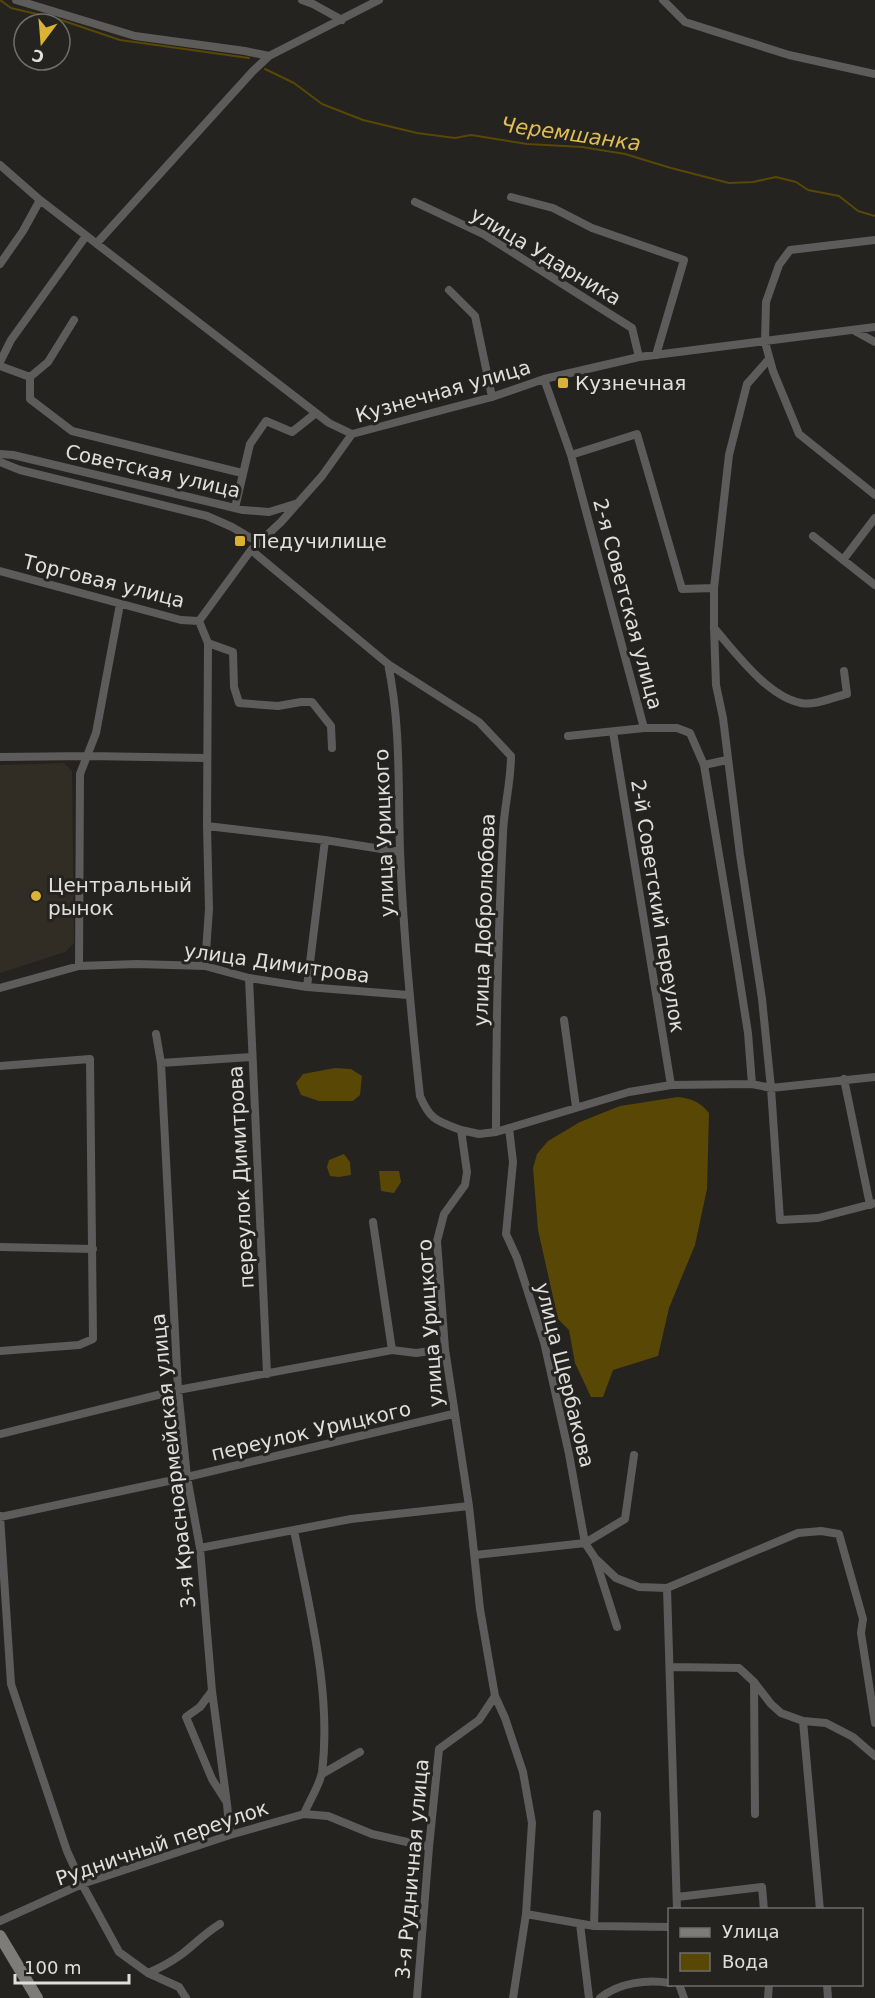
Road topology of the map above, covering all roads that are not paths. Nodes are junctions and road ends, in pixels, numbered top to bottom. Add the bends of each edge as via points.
1 (16, 0) edge
2 (302, 0) edge
3 (379, 0) edge
4 (663, 0) edge
5 (342, 20) junction
6 (269, 56) junction
7 (875, 74) edge
8 (0, 165) edge
9 (511, 196) dead end
10 (40, 200) junction
11 (415, 202) dead end
12 (86, 236) junction
13 (875, 240) edge
14 (97, 243) junction
15 (0, 264) edge
16 (449, 290) dead end
17 (74, 320) dead end
18 (875, 327) edge
19 (855, 331) junction
20 (765, 342) junction
21 (875, 342) edge
22 (656, 355) junction
23 (639, 357) junction
24 (769, 359) junction
25 (0, 364) edge
26 (30, 377) junction
27 (544, 379) junction
28 (492, 397) junction
29 (316, 413) junction
30 (352, 434) junction
31 (0, 454) edge
32 (571, 455) junction
33 (0, 462) edge
34 (242, 473) junction
35 (875, 495) edge
36 (298, 503) junction
37 (235, 508) junction
38 (875, 518) edge
39 (813, 536) dead end
40 (259, 543) junction
41 (251, 550) junction
42 (843, 560) junction
43 (0, 571) edge
44 (875, 585) edge
45 (714, 588) junction
46 (120, 604) junction
47 (199, 621) junction
48 (714, 627) junction
49 (208, 644) junction
50 (388, 664) junction
51 (844, 671) dead end
52 (644, 728) junction
53 (614, 732) junction
54 (568, 736) dead end
55 (332, 748) dead end
56 (88, 756) junction
57 (0, 757) edge
58 (207, 758) junction
59 (727, 760) junction
60 (704, 765) junction
61 (207, 826) junction
62 (325, 840) junction
63 (400, 852) junction
64 (79, 966) junction
65 (205, 966) junction
66 (249, 978) junction
67 (307, 987) junction
68 (0, 988) edge
69 (408, 995) junction
70 (564, 1020) dead end
71 (156, 1034) dead end
72 (251, 1057) junction
73 (161, 1063) junction
74 (0, 1066) edge
75 (875, 1077) edge
76 (844, 1078) junction
77 (752, 1084) junction
78 (671, 1085) junction
79 (771, 1088) junction
80 (576, 1107) junction
81 (509, 1128) junction
82 (461, 1130) junction
83 (496, 1132) junction
84 (872, 1204) edge
85 (373, 1222) dead end
86 (0, 1247) edge
87 (93, 1249) junction
88 (445, 1349) junction
89 (392, 1350) junction
90 (0, 1351) edge
91 (267, 1374) junction
92 (178, 1390) junction
93 (453, 1414) junction
94 (0, 1434) edge
95 (634, 1455) dead end
96 (187, 1477) junction
97 (469, 1506) junction
98 (0, 1517) edge
99 (294, 1530) junction
100 (585, 1543) junction
101 (200, 1548) junction
102 (475, 1555) junction
103 (596, 1558) junction
104 (667, 1588) junction
105 (617, 1627) dead end
106 (671, 1667) junction
107 (754, 1682) junction
108 (212, 1691) junction
109 (495, 1696) junction
110 (803, 1721) junction
111 (875, 1723) edge
112 (360, 1752) dead end
113 (875, 1756) edge
114 (322, 1774) junction
115 (227, 1804) junction
116 (304, 1814) junction
117 (597, 1814) dead end
118 (755, 1814) dead end
119 (230, 1835) junction
120 (429, 1847) junction
121 (82, 1884) junction
122 (677, 1897) junction
123 (677, 1908) edge
124 (764, 1908) edge
125 (820, 1908) edge
126 (526, 1914) junction
127 (0, 1921) edge
128 (220, 1924) dead end
129 (580, 1924) junction
130 (594, 1926) junction
131 (668, 1927) edge
132 (1, 1940) edge
133 (148, 1973) junction
134 (668, 1983) edge
135 (38, 1998) edge
136 (186, 1998) edge
137 (417, 1998) edge
138 (513, 1998) edge
139 (589, 1998) edge
140 (600, 1998) edge

1 - 6 street via 135,36
2 - 5 street
3 - 5 street
4 - 7 street via 685,22 789,55
5 - 6 street
6 - 14 street
8 - 10 street, Кузнечная улица
9 - 22 street via 553,208 592,228 684,260
10 - 12 street, Кузнечная улица
10 - 15 street
11 - 23 street, улица Ударника via 485,235 632,328
12 - 14 street, Кузнечная улица
12 - 25 street via 11,340
13 - 20 street via 790,250 779,265 766,302
14 - 29 street, Кузнечная улица
16 - 28 street via 475,316
17 - 26 street via 48,362
18 - 19 street, Кузнечная улица
19 - 20 street, Кузнечная улица
19 - 21 street
20 - 22 street, Кузнечная улица
20 - 24 street
22 - 23 street, Кузнечная улица
23 - 27 street, Кузнечная улица
24 - 35 street via 799,434
24 - 45 street via 747,384 729,455
25 - 26 street
26 - 34 street via 30,399 72,431
27 - 28 street, Кузнечная улица
27 - 32 street, 2-я Советская улица
28 - 30 street, Кузнечная улица
29 - 30 street, Кузнечная улица
29 - 34 street via 292,432 266,421 250,444
30 - 36 street
31 - 37 street, Советская улица
32 - 45 street via 637,434 682,589
32 - 52 street, 2-я Советская улица
33 - 40 street, Советская улица via 207,516
34 - 37 street
36 - 37 street, Советская улица via 269,512
36 - 40 street
38 - 42 street
39 - 42 street
40 - 41 street
41 - 47 street
41 - 50 street
42 - 44 street
43 - 46 street, Торговая улица
45 - 48 street
46 - 47 street, Торговая улица
46 - 56 street via 96,734
47 - 49 street
48 - 51 street via 742,662 779,694 800,703 847,694
48 - 59 street via 716,685
49 - 55 street via 233,652 234,687 239,703 278,706 312,702 331,726
49 - 58 street
50 - 63 street, улица Урицкого via 397,744
50 - 83 street, улица Добролюбова via 479,722 512,756 501,869
52 - 53 street
52 - 60 street, 2-я Советская улица via 677,728 690,733
53 - 54 street
53 - 78 street, 2-й Советский переулок
56 - 57 street
56 - 58 street
56 - 64 street via 80,774
58 - 61 street
59 - 60 street
59 - 79 street
60 - 77 street, 2-я Советская улица via 743,998
61 - 62 street
61 - 65 street via 209,909
62 - 63 street
62 - 67 street
63 - 69 street, улица Урицкого
64 - 65 street, улица Димитрова
64 - 68 street, улица Димитрова
65 - 66 street, улица Димитрова
66 - 67 street, улица Димитрова
66 - 72 street, переулок Димитрова
67 - 69 street, улица Димитрова
69 - 82 street, улица Урицкого via 420,1096 426,1111 436,1121
70 - 80 street
71 - 73 street, 3-я Красноармейская улица
72 - 73 street
72 - 91 street, переулок Димитрова
73 - 92 street, 3-я Красноармейская улица
74 - 87 street via 90,1059
75 - 76 street
76 - 79 street
76 - 84 street
77 - 78 street
77 - 79 street
78 - 80 street
79 - 84 street via 780,1220 818,1218
80 - 81 street
81 - 83 street
81 - 100 street, улица Щербакова via 513,1162 506,1234 518,1258 544,1342
82 - 83 street via 478,1134
82 - 88 street, улица Урицкого via 468,1172 465,1185 444,1214 437,1237
85 - 89 street
86 - 87 street
87 - 90 street via 93,1339 79,1345
88 - 89 street via 416,1353
88 - 93 street, улица Урицкого
89 - 91 street
91 - 92 street
92 - 94 street
92 - 96 street, 3-я Красноармейская улица
93 - 96 street, переулок Урицкого
93 - 97 street, улица Урицкого
95 - 100 street via 626,1519
96 - 98 street, переулок Урицкого
96 - 101 street, 3-я Красноармейская улица
97 - 99 street via 351,1519
97 - 102 street, улица Урицкого
98 - 121 street via 11,1684 67,1851
99 - 101 street
99 - 114 street via 323,1699
100 - 102 street
100 - 103 street, улица Щербакова
101 - 108 street, 3-я Красноармейская улица
102 - 109 street, улица Урицкого
103 - 104 street via 616,1578 639,1587
103 - 105 street, улица Щербакова
104 - 106 street
104 - 111 street via 798,1533 839,1534 863,1619 861,1633
106 - 107 street via 739,1668
106 - 122 street
107 - 110 street via 781,1713
107 - 118 street
108 - 115 street, 3-я Красноармейская улица
108 - 115 street via 186,1717
109 - 120 street, 3-я Рудничная улица via 479,1720 439,1749
109 - 126 street, улица Урицкого via 523,1772 532,1823
110 - 113 street via 835,1728
110 - 125 street
112 - 114 street
114 - 116 street
115 - 119 street, 3-я Красноармейская улица
116 - 119 street, Рудничный переулок
116 - 120 street, Рудничный переулок via 328,1816 372,1834
117 - 130 street
119 - 121 street, Рудничный переулок
120 - 137 street, 3-я Рудничная улица
121 - 127 street, Рудничный переулок
121 - 133 street via 119,1952
122 - 123 street
122 - 124 street via 762,1887
126 - 129 street
126 - 138 street, улица Урицкого
128 - 133 street via 167,1965
129 - 130 street
129 - 139 street
130 - 131 street
132 - 135 main road
133 - 136 street via 179,1987
134 - 140 street via 637,1983 609,1991

